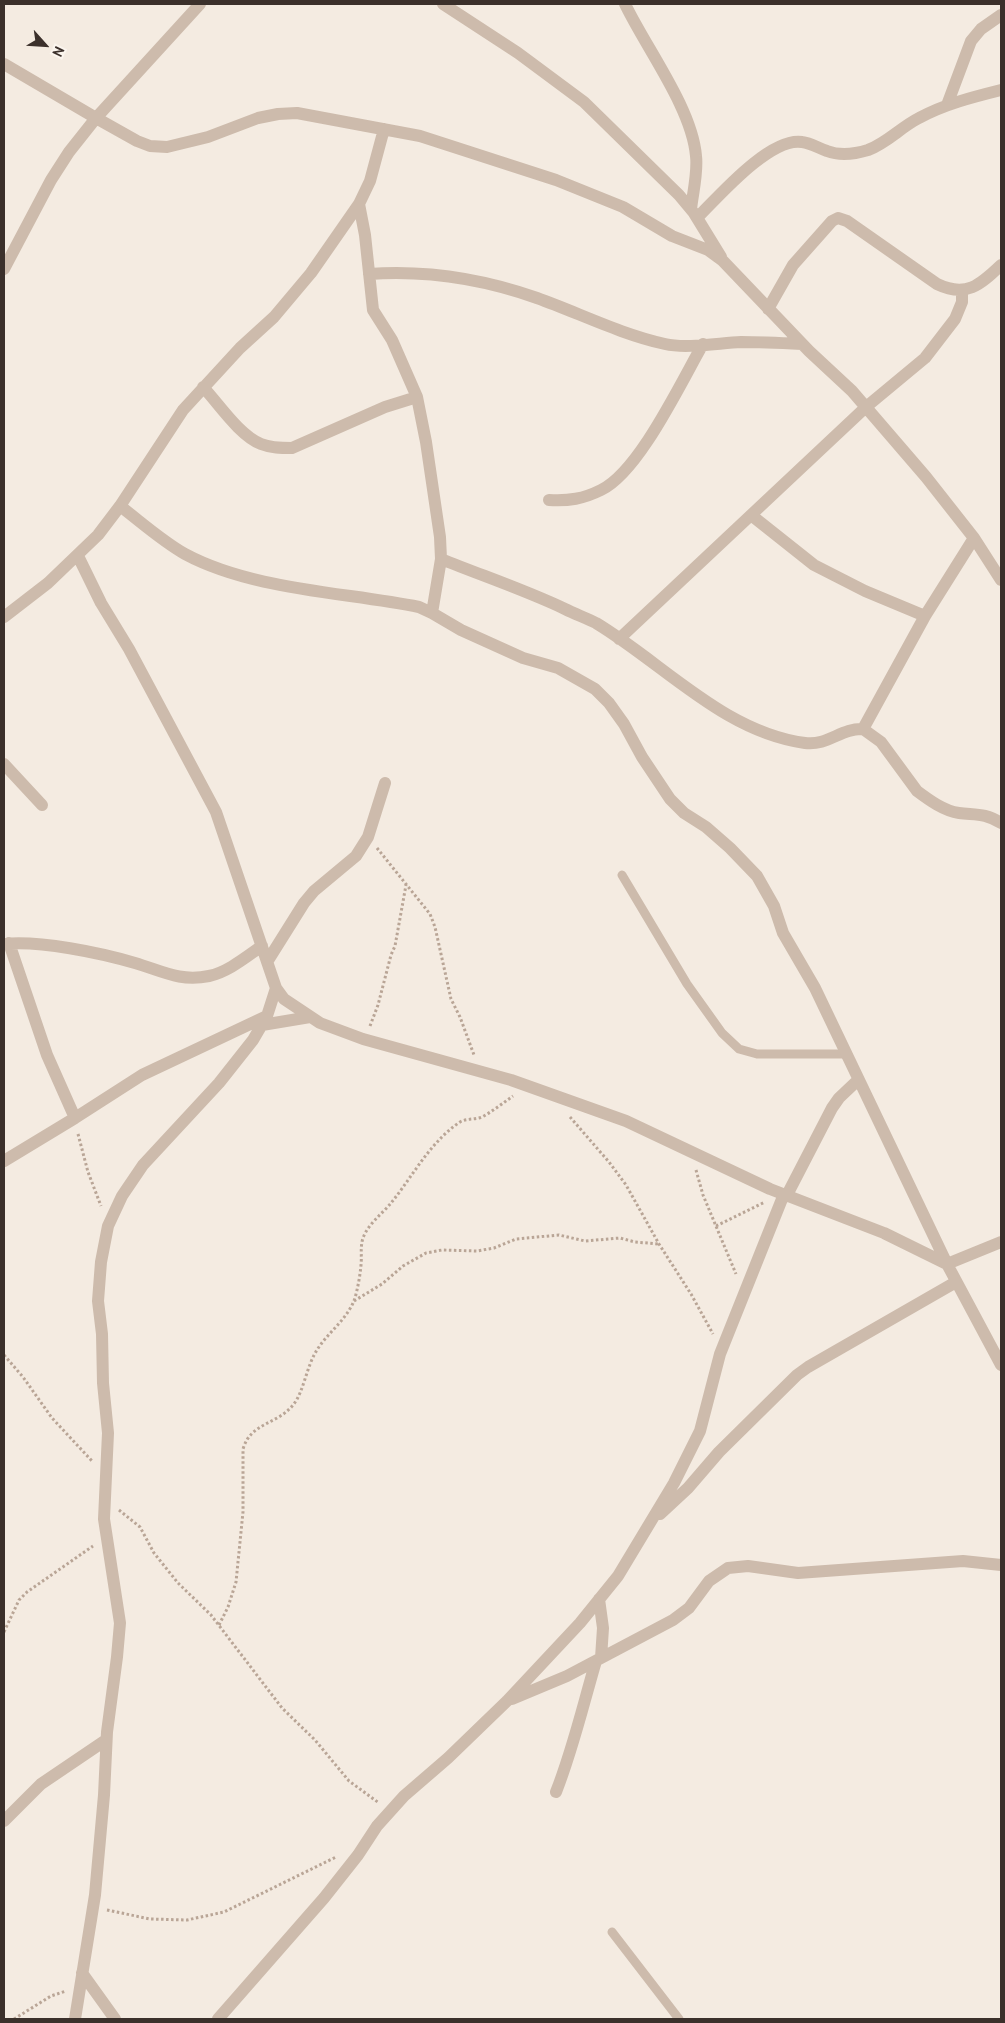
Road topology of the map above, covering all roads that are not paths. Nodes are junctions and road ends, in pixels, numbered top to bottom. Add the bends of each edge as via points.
1 (200, 4) edge
2 (442, 4) edge
3 (624, 4) edge
4 (1001, 15) edge
5 (4, 64) edge
6 (1001, 90) edge
7 (947, 105) junction
8 (96, 118) junction
9 (384, 129) junction
10 (359, 204) junction
11 (694, 213) junction
12 (723, 261) junction
13 (1001, 265) edge
14 (4, 269) edge
15 (369, 274) junction
16 (962, 290) junction
17 (768, 309) junction
18 (703, 344) junction
19 (802, 344) junction
20 (203, 386) junction
21 (417, 397) junction
22 (866, 407) junction
23 (549, 500) dead end
24 (120, 506) junction
25 (751, 515) junction
26 (974, 538) junction
27 (78, 556) junction
28 (441, 559) junction
29 (1001, 580) edge
30 (432, 612) junction
31 (925, 616) junction
32 (4, 617) edge
33 (619, 639) junction
34 (863, 729) junction
35 (4, 764) edge
36 (385, 783) dead end
37 (42, 805) dead end
38 (1001, 823) edge
39 (622, 875) dead end
40 (7, 944) edge
41 (262, 946) junction
42 (267, 962) junction
43 (276, 988) junction
44 (310, 1017) junction
45 (264, 1020) junction
46 (846, 1054) junction
47 (858, 1080) junction
48 (75, 1118) junction
49 (4, 1162) edge
50 (785, 1196) junction
51 (1001, 1242) edge
52 (946, 1264) junction
53 (956, 1282) junction
54 (1001, 1365) edge
55 (649, 1524) junction
56 (1001, 1565) edge
57 (599, 1599) junction
58 (598, 1660) junction
59 (507, 1701) junction
60 (106, 1740) junction
61 (556, 1792) dead end
62 (4, 1821) edge
63 (612, 1932) dead end
64 (81, 1980) junction
65 (75, 2019) edge
66 (115, 2019) edge
67 (218, 2019) edge
68 (679, 2019) edge

1 - 8 street
2 - 11 street via 518,53 584,102
3 - 11 street via 691,128 697,156
4 - 7 street via 981,29 971,41
5 - 8 street
6 - 7 street
7 - 11 street via 918,118 868,150 849,154 829,152 801,142 788,142 764,154
8 - 9 street via 137,141 167,147 278,114 297,113
8 - 14 street via 51,180
9 - 10 street via 370,181
9 - 12 street via 452,145 556,180 623,207 672,236 708,250
10 - 15 street
10 - 20 street via 311,273 274,317
11 - 12 street
12 - 17 street
13 - 16 street via 982,284
15 - 18 street via 405,272 498,285 667,344
15 - 21 street via 373,310 392,340
16 - 17 street via 950,290 937,284 838,218 793,265
16 - 22 street via 962,302 955,319 935,348
17 - 19 street
18 - 19 street
18 - 23 street via 625,473 594,493 571,501
19 - 22 street
20 - 21 street via 241,430 260,444 275,448 292,448 385,407
20 - 24 street via 183,410
21 - 28 street via 435,498
22 - 25 street
22 - 26 street
24 - 27 street
24 - 30 street via 185,553 230,572
25 - 31 street via 814,565
25 - 33 street
26 - 29 street
26 - 31 street
27 - 32 street
27 - 41 street via 216,812
28 - 30 street
28 - 33 street via 540,597 595,623
30 - 46 street via 461,630 523,658 558,668 595,689 609,703 670,799 730,848 757,876
31 - 34 street
33 - 34 street via 740,723 762,734 818,744 845,731
34 - 38 street via 881,742 917,791 952,811 986,814
35 - 37 street
36 - 42 street via 366,840 356,856 304,902
39 - 46 lane via 687,984 722,1033 739,1049 758,1054
40 - 41 street via 59,947 115,957 178,978 211,976
40 - 48 street via 47,1055
41 - 42 street
42 - 43 street
43 - 44 street via 284,999
43 - 45 street
44 - 45 street
44 - 50 street via 320,1024 363,1039 478,1070 626,1122
45 - 48 street via 142,1074
45 - 60 street via 253,1040 219,1083 143,1165 122,1196 108,1226 98,1301 108,1432 104,1519 120,1623
46 - 47 street
47 - 50 street via 832,1108
47 - 52 street
48 - 49 street
50 - 52 street via 884,1233
50 - 55 street via 723,1346 700,1431
51 - 52 street
52 - 53 street
53 - 54 street
53 - 55 street via 797,1375
55 - 57 street via 618,1576
56 - 58 street via 963,1560 798,1573 748,1566 728,1568 709,1581 690,1608
57 - 58 street via 602,1628
57 - 59 street
58 - 59 street
58 - 61 street
59 - 67 street via 404,1796 377,1826 324,1898
60 - 62 street via 41,1784
60 - 64 street via 93,1907
63 - 68 lane
64 - 65 street
64 - 66 street

